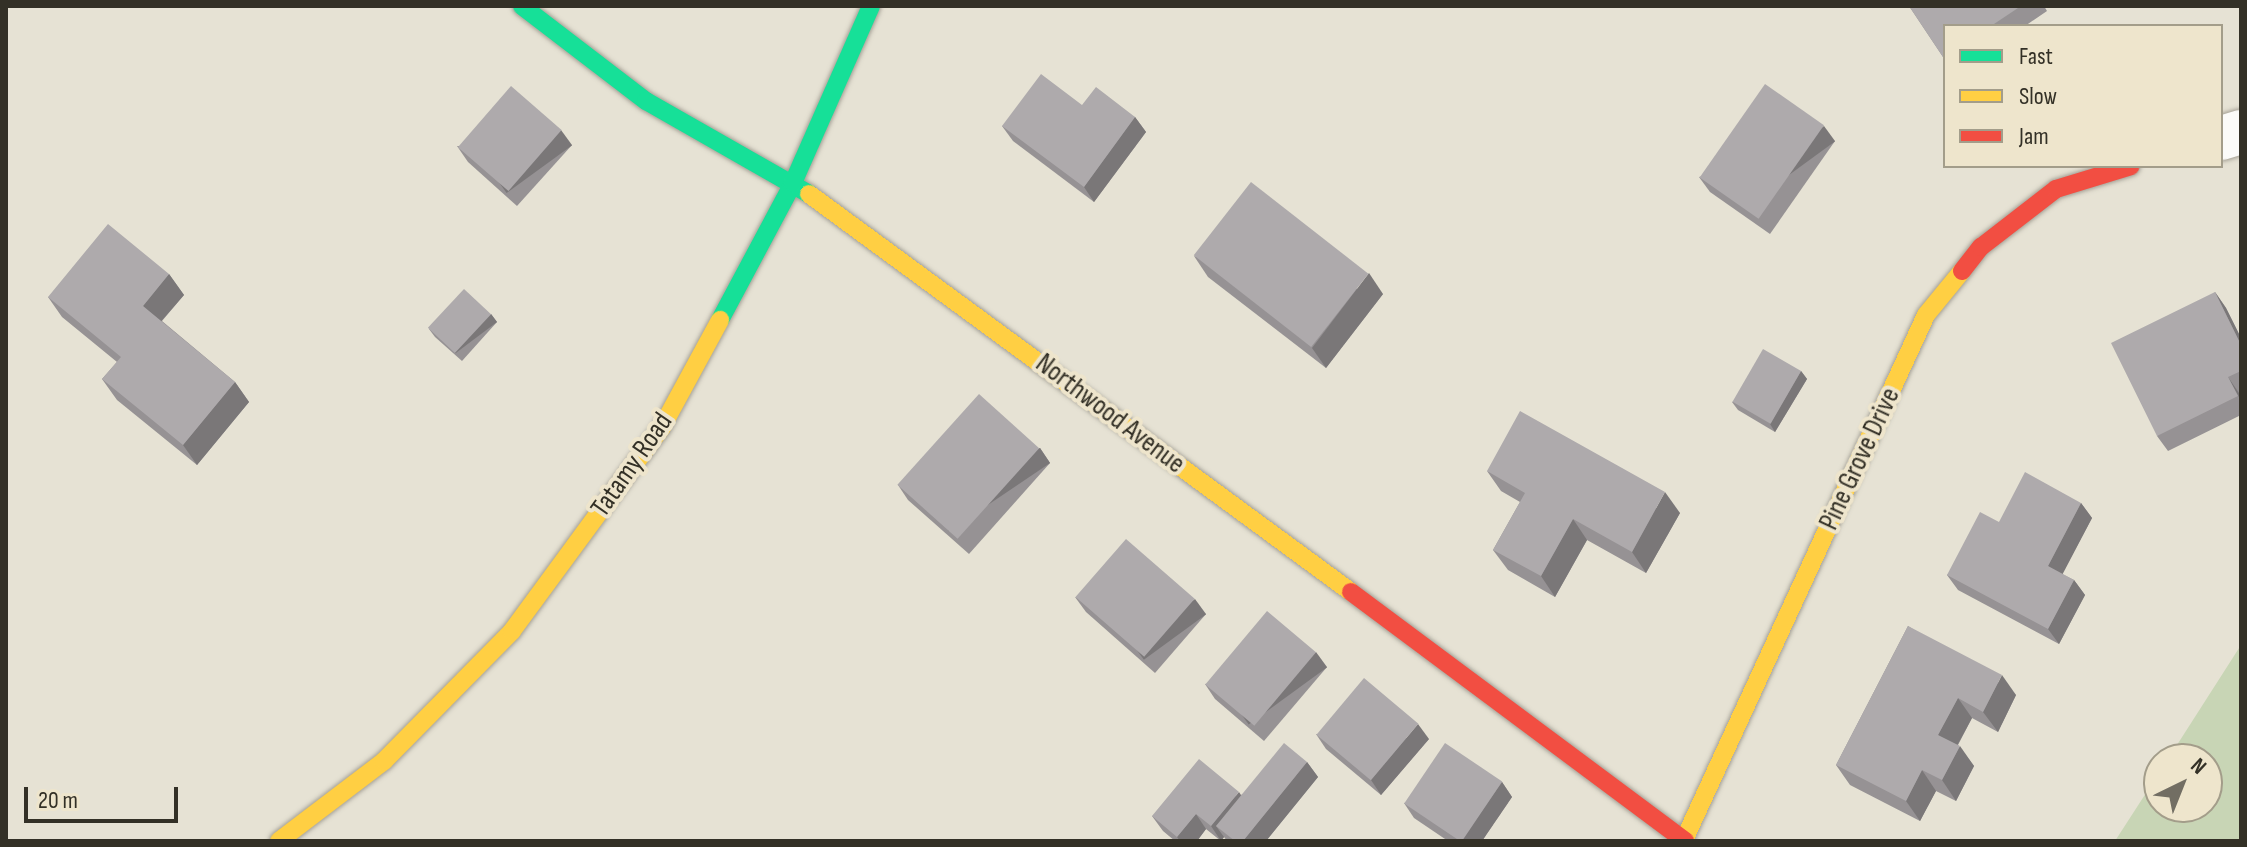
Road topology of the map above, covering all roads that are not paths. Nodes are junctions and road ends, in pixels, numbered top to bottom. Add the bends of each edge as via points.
1 (522, 6) edge
2 (871, 6) edge
3 (2124, 168) edge
4 (793, 183) junction
5 (279, 841) edge
6 (1685, 841) edge

1 - 4 street, Northwood Avenue via 646,101
2 - 4 street, Tatamy Road
3 - 6 street, Pine Grove Drive via 2056,189 1981,247 1926,315
4 - 5 street, Tatamy Road via 662,427 512,631 384,761
4 - 6 street, Northwood Avenue

